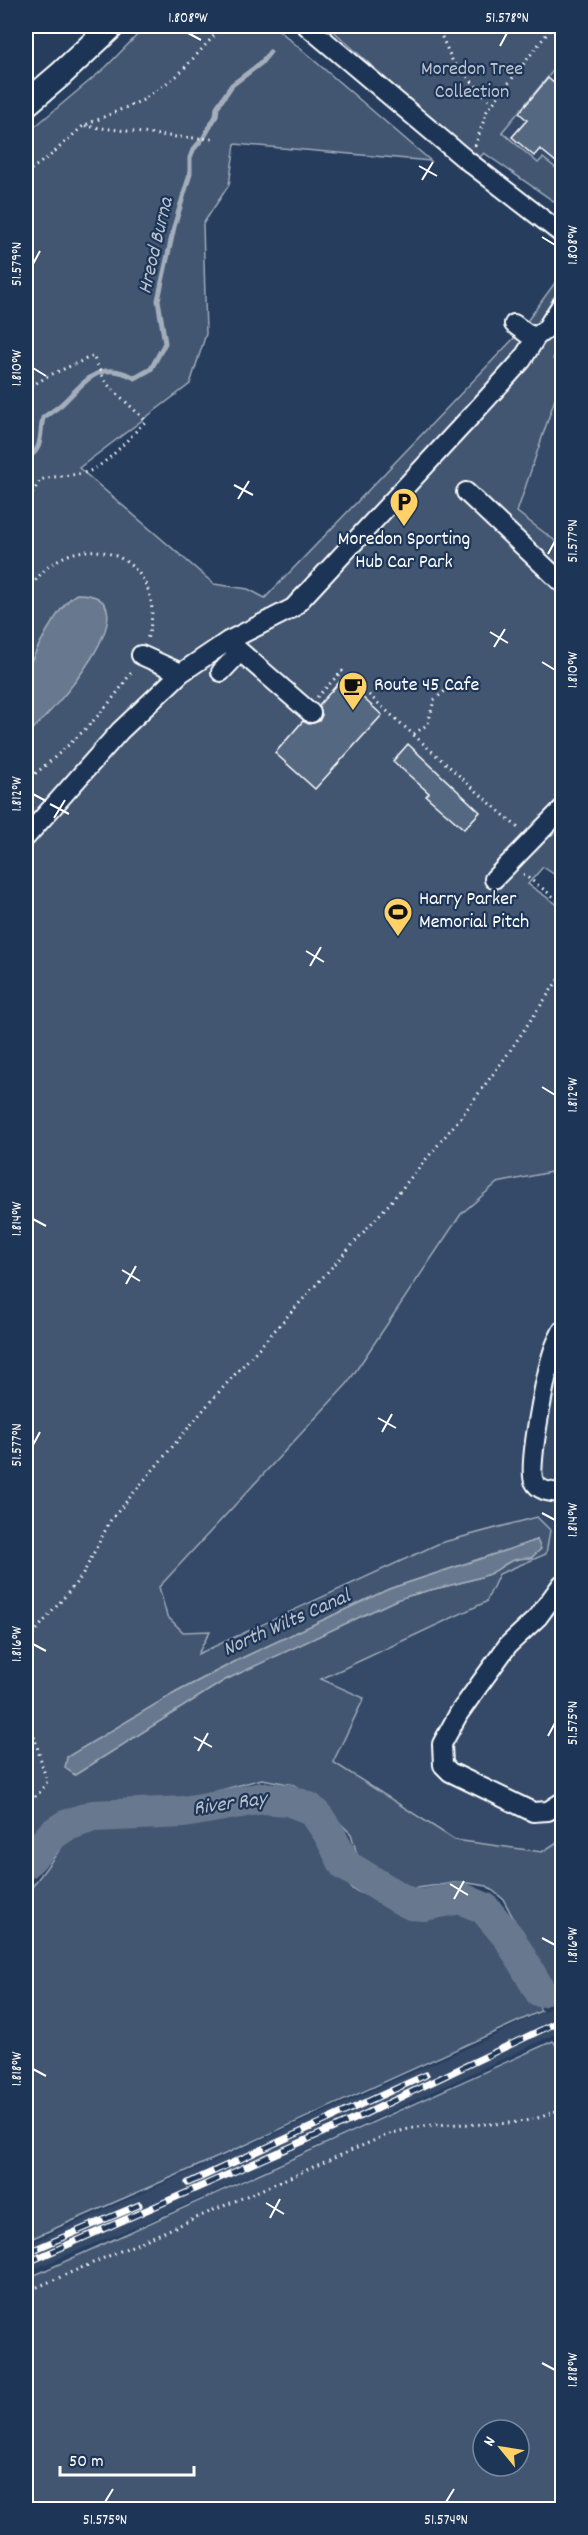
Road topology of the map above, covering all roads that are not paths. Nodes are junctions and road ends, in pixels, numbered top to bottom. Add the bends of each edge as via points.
1 (112, 26) edge
2 (307, 26) edge
3 (26, 104) edge
4 (562, 234) edge
5 (562, 304) edge
6 (514, 324) dead end
7 (536, 337) junction
8 (466, 492) dead end
9 (562, 583) edge
10 (234, 646) junction
11 (141, 655) road end
12 (221, 672) dead end
13 (181, 673) junction
14 (308, 711) road end
15 (562, 809) edge
16 (26, 837) edge
17 (494, 879) dead end
18 (562, 1330) edge
19 (562, 1493) edge
20 (562, 1584) edge
21 (562, 1802) edge

1 - 3 main road
2 - 4 street via 465,159
5 - 7 street
6 - 7 street
7 - 10 street via 522,360 293,608
8 - 9 street
10 - 12 street
10 - 13 street
10 - 14 street
11 - 13 street
13 - 16 street via 120,731
15 - 17 street
18 - 19 street via 543,1391 532,1465 534,1481 543,1490
20 - 21 street via 538,1617 508,1645 441,1744 443,1765 450,1772 533,1812 548,1811

